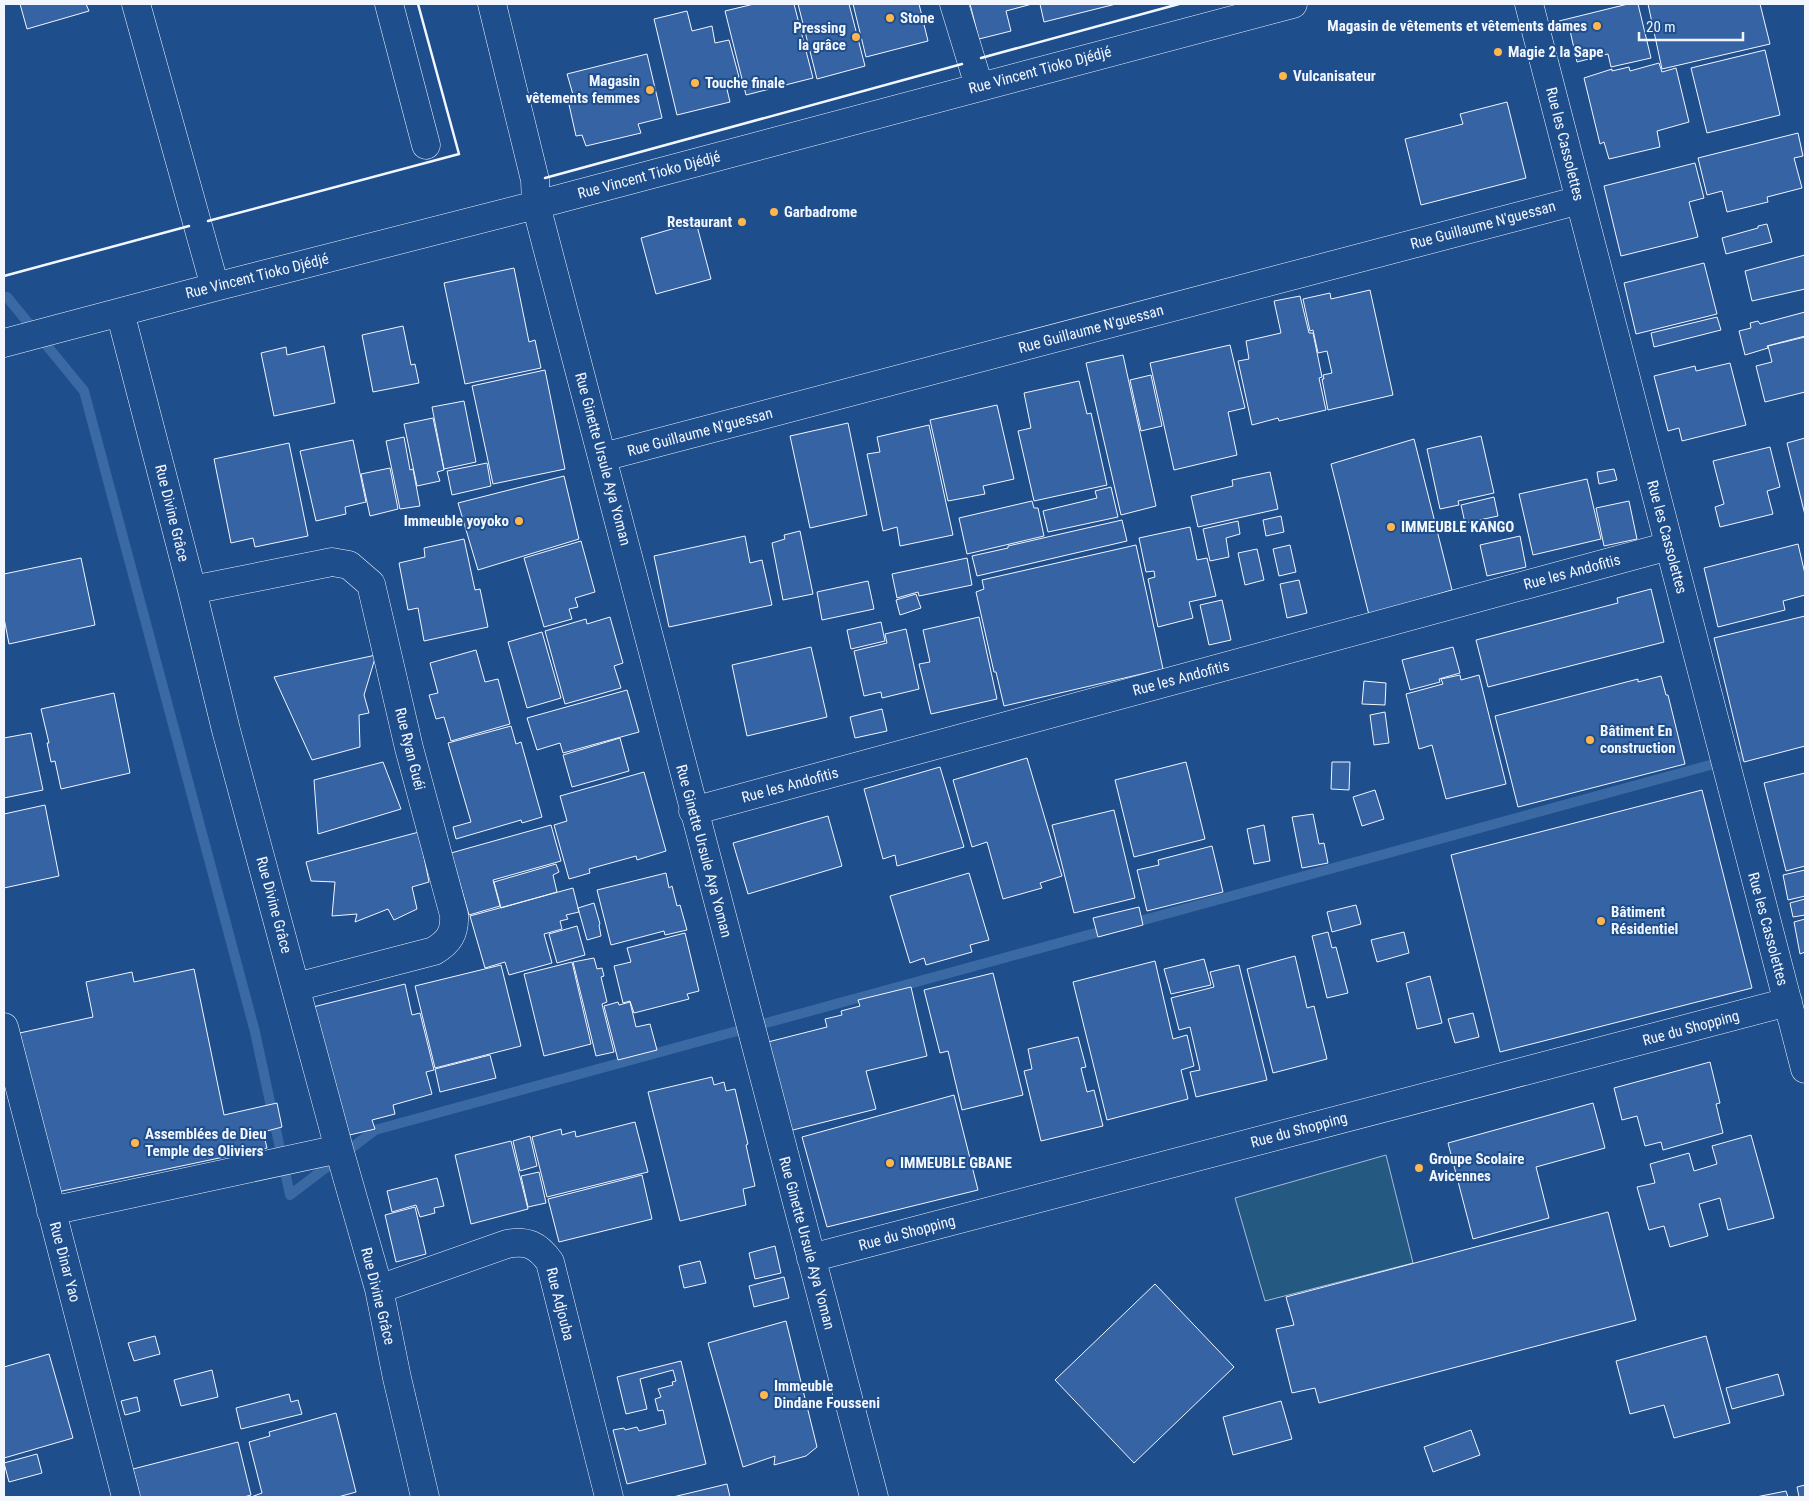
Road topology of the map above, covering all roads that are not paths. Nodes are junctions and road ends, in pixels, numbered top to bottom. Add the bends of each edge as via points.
1 (136, 4) edge
2 (389, 4) edge
3 (492, 4) edge
4 (954, 4) edge
5 (1293, 4) edge
6 (1529, 4) edge
7 (975, 74) junction
8 (426, 145) dead end
9 (1580, 200) junction
10 (536, 205) junction
11 (215, 287) junction
12 (120, 312) junction
13 (4, 343) edge
14 (603, 457) junction
15 (1669, 546) junction
16 (192, 590) junction
17 (694, 811) junction
18 (296, 987) junction
19 (1788, 1002) junction
20 (4, 1027) edge
21 (1805, 1069) edge
22 (338, 1149) junction
23 (51, 1211) junction
24 (811, 1258) junction
25 (379, 1289) junction
26 (126, 1497) edge
27 (425, 1497) edge
28 (609, 1497) edge
29 (874, 1497) edge

1 - 11 street
2 - 8 street
3 - 10 street, Rue Ginette Ursule Aya Yoman via 535,180
4 - 7 street
5 - 7 street, Rue Vincent Tioko Djédjé
6 - 9 street, Rue les Cassolettes
7 - 10 street, Rue Vincent Tioko Djédjé
9 - 14 street, Rue Guillaume N'guessan
9 - 15 street, Rue les Cassolettes
10 - 11 street, Rue Vincent Tioko Djédjé
10 - 14 street, Rue Ginette Ursule Aya Yoman
11 - 12 street, Rue Vincent Tioko Djédjé
12 - 13 street, Rue Vincent Tioko Djédjé
12 - 16 street, Rue Divine Grâce
14 - 17 street, Rue Ginette Ursule Aya Yoman
15 - 17 street, Rue les Andofitis
15 - 19 street, Rue les Cassolettes
16 - 18 street, Rue Divine Grâce via 226,730
16 - 18 street, Rue Ryan Guéi via 332,562 350,565 371,584 409,748 454,915 454,926 452,935 434,951
17 - 24 street, Rue Ginette Ursule Aya Yoman
18 - 22 street, Rue Divine Grâce
19 - 21 street, Rue les Cassolettes
19 - 24 street, Rue du Shopping
20 - 23 street, Rue Dinar Yao
22 - 23 street
22 - 25 street, Rue Divine Grâce
23 - 26 street, Rue Dinar Yao
24 - 29 street, Rue Ginette Ursule Aya Yoman
25 - 27 street, Rue Divine Grâce
25 - 28 street, Rue Adjouba via 507,1244 520,1242 542,1251 550,1262

